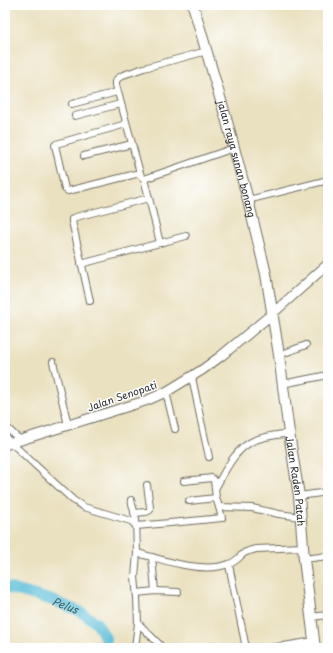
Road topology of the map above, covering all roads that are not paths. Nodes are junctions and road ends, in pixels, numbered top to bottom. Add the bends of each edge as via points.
1 (193, 5) edge
2 (207, 51) junction
3 (117, 92) junction
4 (72, 104) dead end
5 (120, 104) junction
6 (75, 116) dead end
7 (126, 124) junction
8 (132, 144) junction
9 (234, 148) junction
10 (84, 156) dead end
11 (140, 173) junction
12 (144, 179) junction
13 (328, 180) edge
14 (149, 198) junction
15 (248, 200) junction
16 (186, 236) dead end
17 (160, 243) junction
18 (81, 264) junction
19 (328, 264) edge
20 (90, 301) dead end
21 (272, 314) junction
22 (306, 345) dead end
23 (279, 355) junction
24 (53, 362) dead end
25 (328, 375) edge
26 (192, 377) junction
27 (282, 384) junction
28 (166, 392) junction
29 (68, 425) junction
30 (5, 426) edge
31 (175, 429) dead end
32 (289, 433) junction
33 (11, 442) edge
34 (209, 457) dead end
35 (184, 481) dead end
36 (147, 485) dead end
37 (215, 489) junction
38 (328, 492) edge
39 (299, 496) junction
40 (216, 498) junction
41 (131, 500) dead end
42 (189, 501) dead end
43 (219, 507) junction
44 (301, 517) junction
45 (135, 518) junction
46 (303, 547) junction
47 (137, 553) junction
48 (328, 556) edge
49 (152, 557) junction
50 (308, 558) junction
51 (229, 565) junction
52 (155, 591) junction
53 (178, 592) dead end
54 (137, 593) junction
55 (325, 615) edge
56 (312, 617) junction
57 (138, 623) junction
58 (314, 645) edge
59 (216, 646) dead end
60 (134, 648) edge
61 (163, 648) edge
62 (206, 648) edge
63 (246, 648) edge
64 (272, 648) edge

1 - 2 main road, jalan raya sunan bonang
2 - 3 street via 124,75 117,79
2 - 9 main road, jalan raya sunan bonang
3 - 4 street
3 - 5 street
5 - 6 street
5 - 7 street
7 - 8 street
7 - 11 street via 55,145 65,188 68,191
8 - 10 street
8 - 11 street
9 - 12 street
9 - 15 main road, jalan raya sunan bonang
11 - 12 street
12 - 14 street
13 - 15 street
14 - 17 street
14 - 18 street via 73,218
15 - 21 main road, jalan raya sunan bonang via 266,274
16 - 17 street
17 - 18 street
18 - 20 street
19 - 21 main road, Jalan Senopati
21 - 23 main road, Jalan Raden Patah
21 - 26 main road, Jalan Senopati
22 - 23 street
23 - 27 main road, Jalan Raden Patah
24 - 29 street
25 - 27 street
26 - 28 main road, Jalan Senopati
26 - 34 street
27 - 32 main road, Jalan Raden Patah
28 - 29 main road, Jalan Senopati
28 - 31 street
29 - 33 main road, Jalan Senopati
30 - 33 street
32 - 37 street via 250,442 237,453
32 - 39 main road, Jalan Raden Patah
33 - 45 street via 78,504 131,521
35 - 37 street via 212,478
36 - 45 street via 150,510
37 - 40 street
38 - 39 street
39 - 44 main road, Jalan Raden Patah
40 - 42 street
40 - 43 street
41 - 45 street
43 - 44 street via 252,508
43 - 45 street via 222,518 181,522
44 - 46 main road, Jalan Raden Patah
45 - 47 street
46 - 50 main road, Jalan Raden Patah
46 - 51 street via 256,549 248,551
47 - 49 street
47 - 54 street
48 - 50 street
49 - 51 street via 198,567
49 - 52 street
50 - 56 main road, Jalan Raden Patah
51 - 63 street
52 - 53 street
52 - 54 street
54 - 57 street
55 - 56 street
56 - 58 main road, Jalan Raden Patah
57 - 60 street
57 - 61 street
58 - 64 street
59 - 62 street

